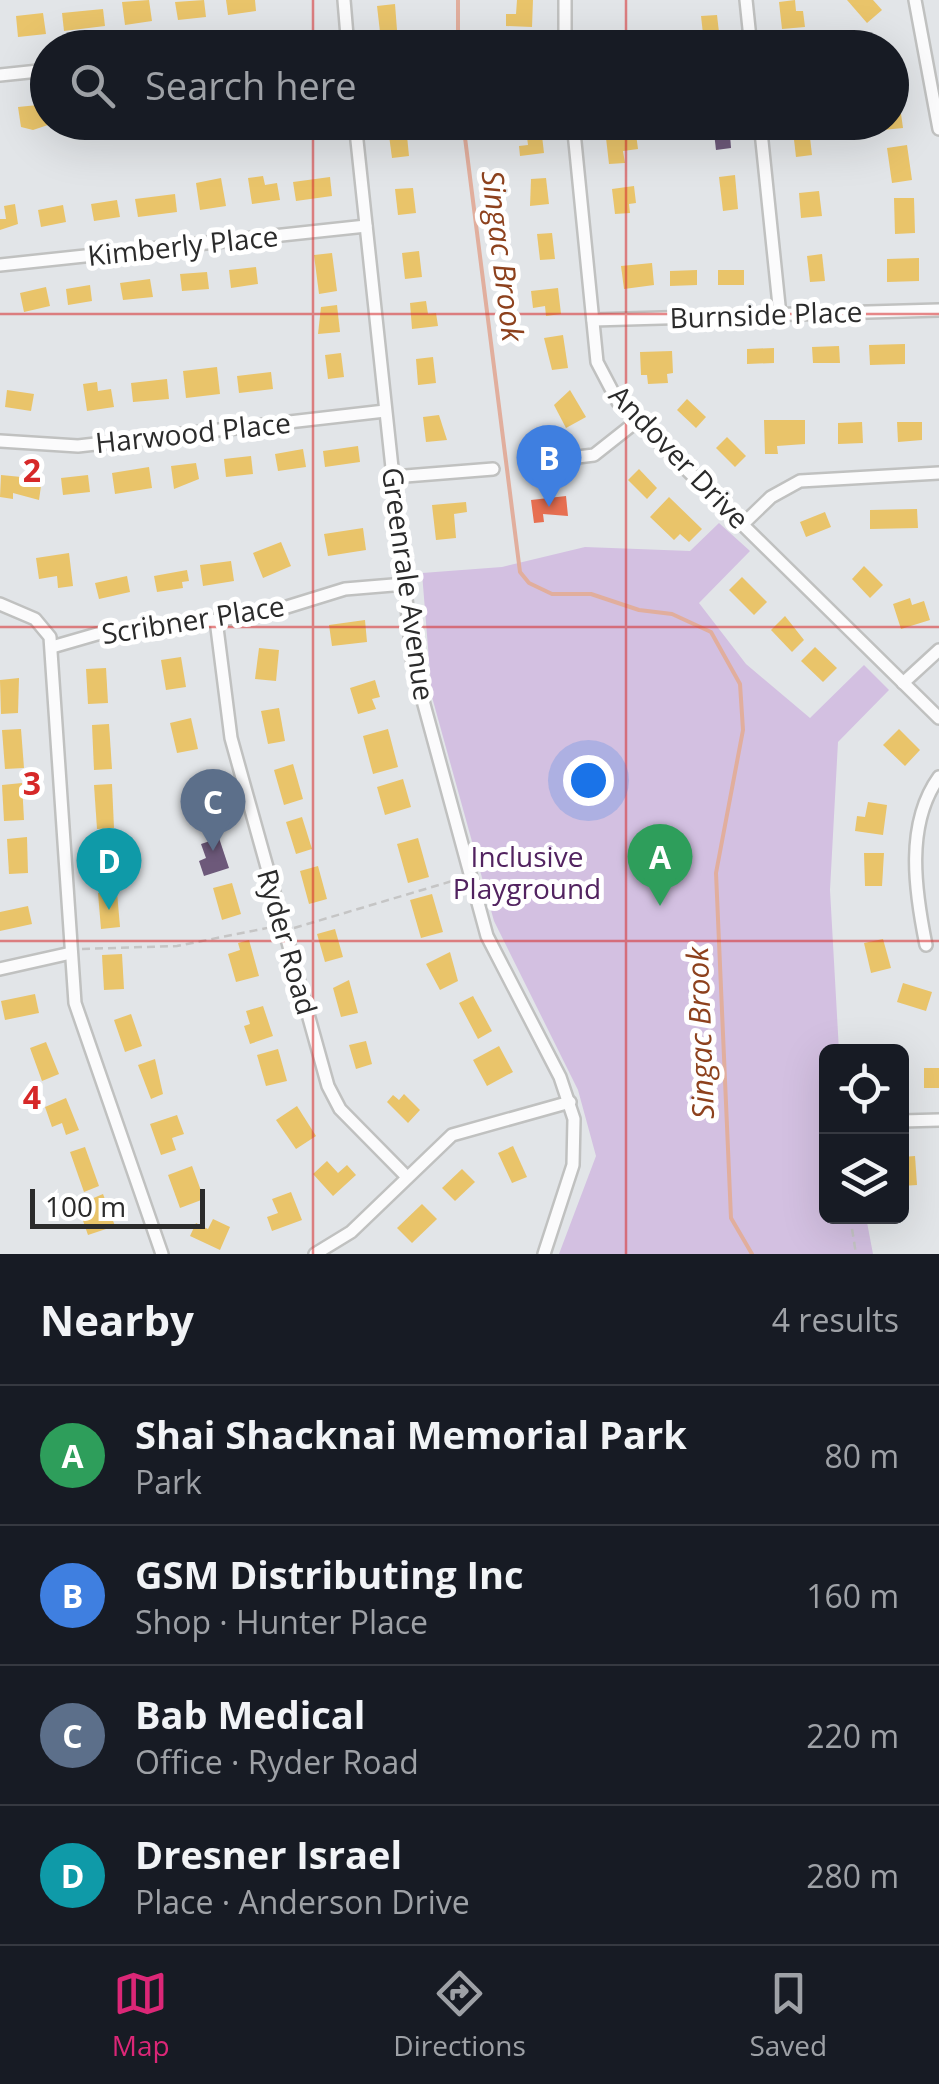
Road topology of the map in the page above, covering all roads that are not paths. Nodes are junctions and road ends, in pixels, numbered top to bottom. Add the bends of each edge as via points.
1 (344, 0) edge
2 (565, 0) edge
3 (746, 0) edge
4 (915, 0) edge
5 (346, 30) edge
6 (566, 30) edge
7 (749, 30) edge
8 (30, 72) edge
9 (0, 75) edge
10 (939, 129) edge
11 (357, 140) edge
12 (575, 140) edge
13 (762, 140) edge
14 (366, 226) junction
15 (0, 265) edge
16 (939, 310) edge
17 (780, 315) junction
18 (593, 320) junction
19 (385, 411) junction
20 (637, 420) junction
21 (0, 441) edge
22 (528, 464) dead end
23 (492, 469) dead end
24 (939, 473) edge
25 (393, 477) junction
26 (744, 524) junction
27 (405, 584) junction
28 (0, 604) edge
29 (216, 620) junction
30 (52, 647) junction
31 (939, 650) edge
32 (904, 682) junction
33 (939, 718) edge
34 (939, 777) edge
35 (926, 945) dead end
36 (71, 951) junction
37 (0, 969) edge
38 (570, 1102) junction
39 (909, 1120) edge
40 (939, 1120) edge
41 (406, 1176) junction
42 (162, 1254) edge
43 (316, 1254) edge
44 (544, 1254) edge

1 - 5 street
2 - 6 street
3 - 7 street
4 - 10 street
8 - 9 street
11 - 14 street, Greenrale Avenue
12 - 18 street, Andover Drive
13 - 17 street
14 - 15 street, Kimberly Place
14 - 19 street, Greenrale Avenue
16 - 17 street, Burnside Place
17 - 18 street, Burnside Place
18 - 20 street, Andover Drive via 600,374
19 - 21 street, Harwood Place via 78,446
19 - 25 street, Greenrale Avenue
20 - 22 street via 594,455
20 - 26 street, Andover Drive
23 - 25 street
24 - 26 street via 800,481
25 - 27 street, Greenrale Avenue
26 - 32 street, Andover Drive
27 - 29 street, Scribner Place via 345,589 284,610
27 - 38 street, Greenrale Avenue via 413,664 488,936
28 - 30 street via 36,618
29 - 30 street, Scribner Place via 97,634
29 - 41 street, Ryder Road via 231,738 333,1098
30 - 36 street
31 - 32 street
32 - 33 street, Andover Drive
34 - 35 street via 922,810 916,846
36 - 37 street
36 - 42 street via 78,1016
38 - 41 street via 468,1128
38 - 44 street, Greenrale Avenue via 573,1165
39 - 40 street
41 - 43 street via 351,1232

